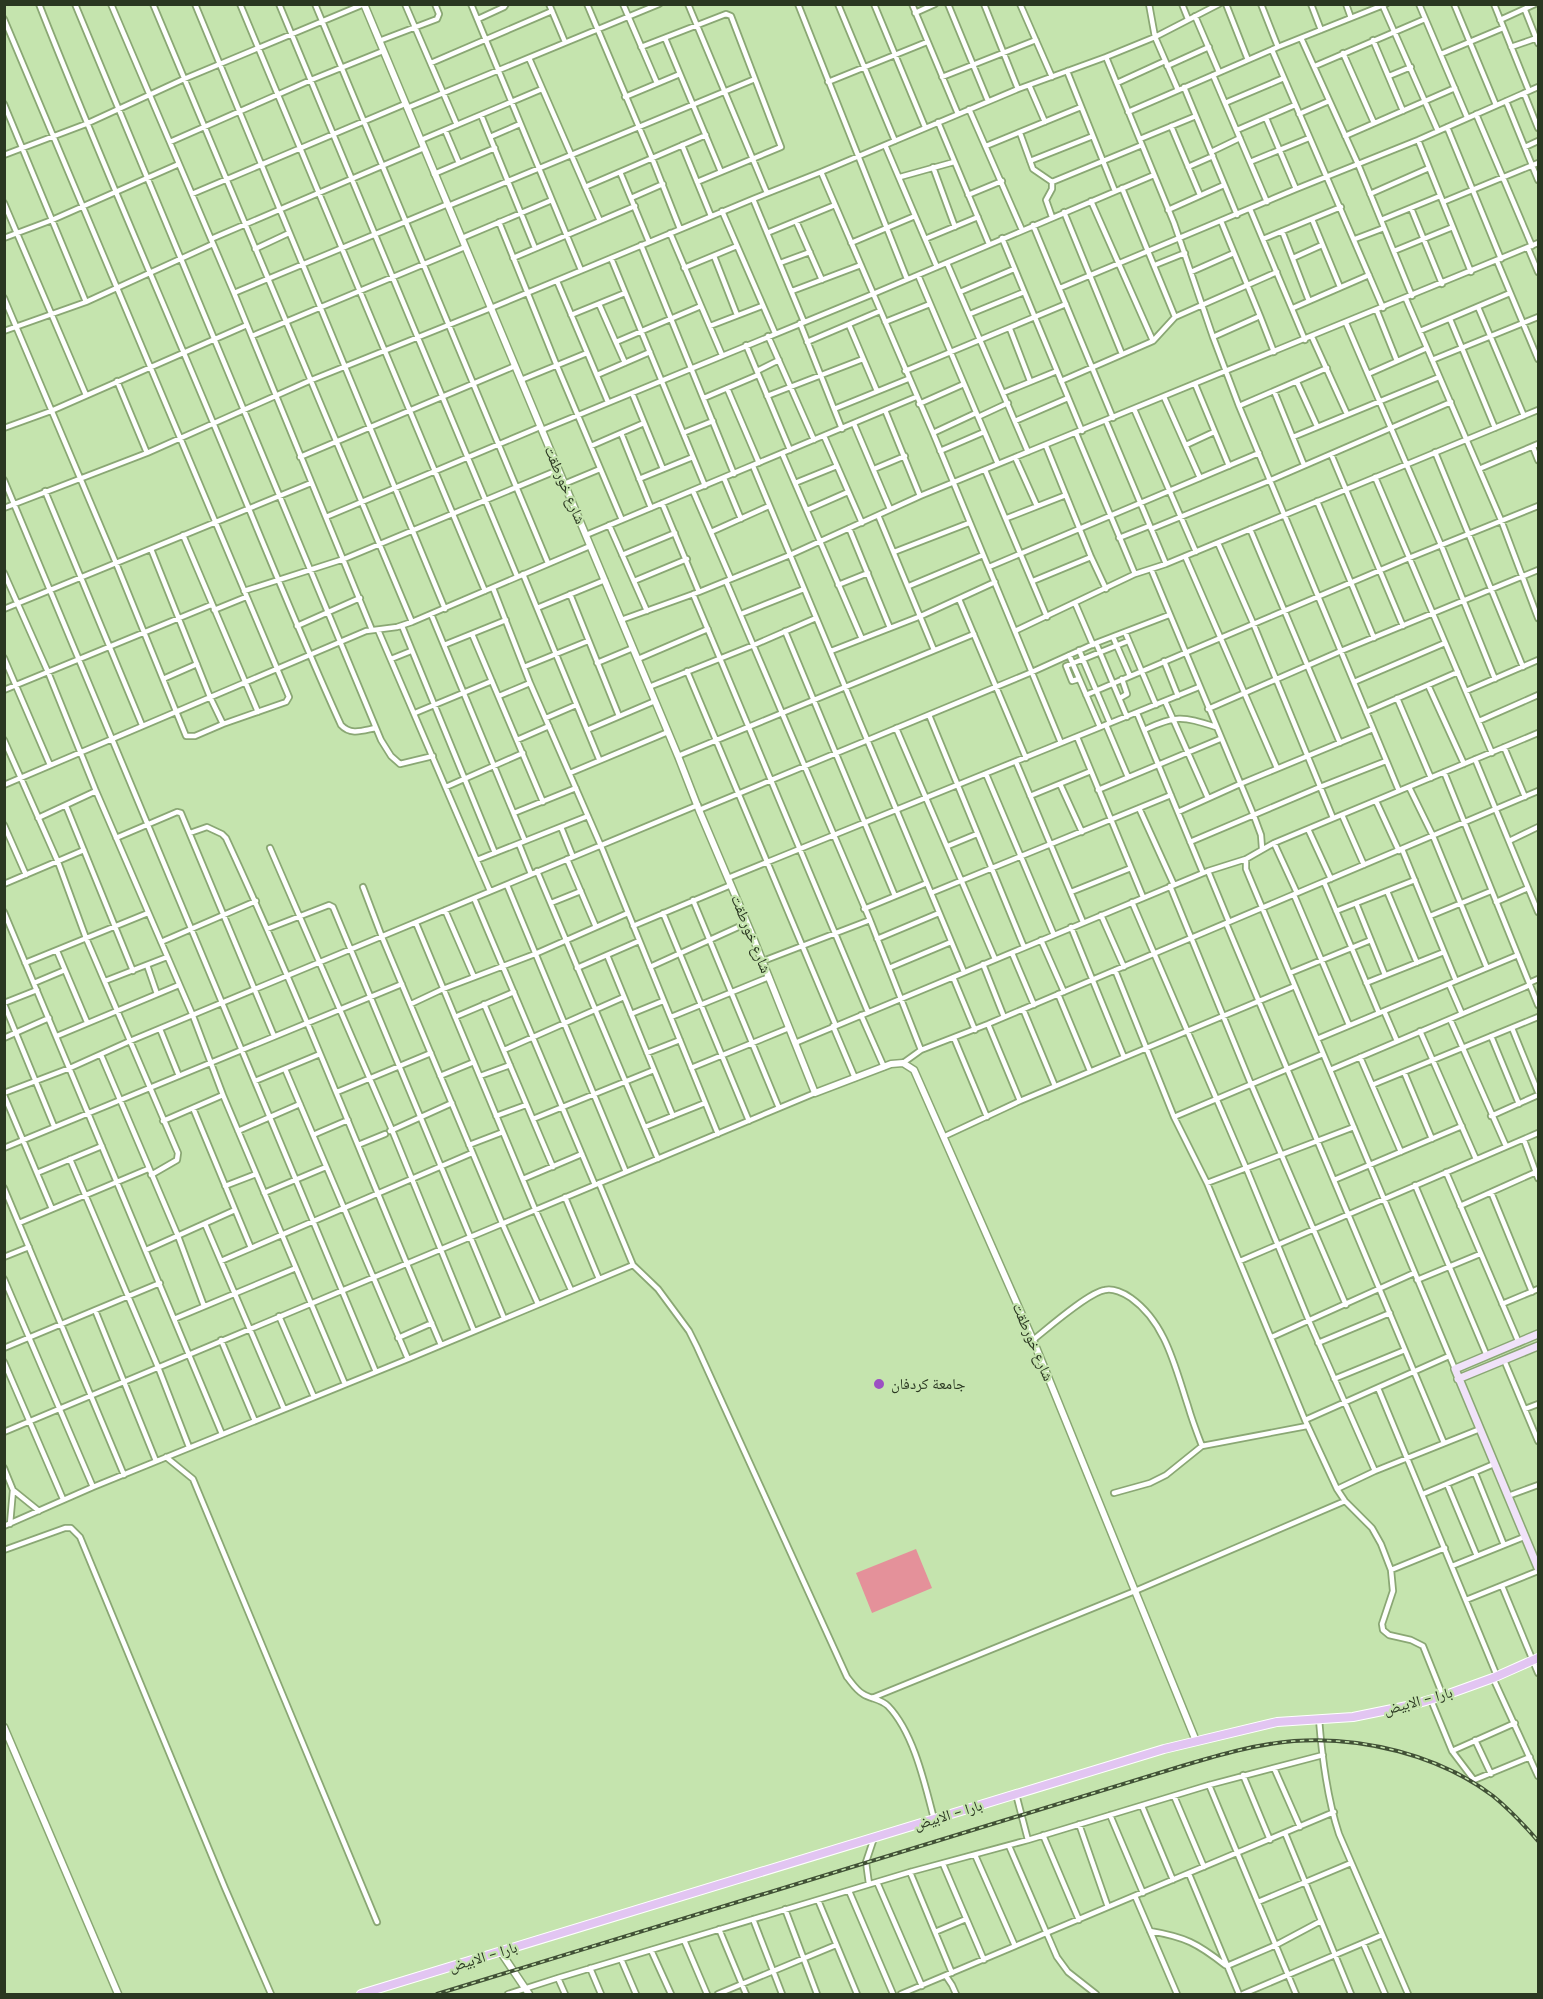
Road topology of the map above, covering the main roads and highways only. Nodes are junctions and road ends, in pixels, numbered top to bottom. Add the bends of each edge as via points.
1 (1539, 1334) edge
2 (1539, 1346) edge
3 (1458, 1379) junction
4 (1539, 1570) edge
5 (1536, 1659) edge
6 (366, 1994) edge

1 - 3 main road via 1455,1369
2 - 3 main road
3 - 4 main road
5 - 6 main road, بارا - الابيض via 1431,1700 1353,1717 1277,1722 1196,1741

